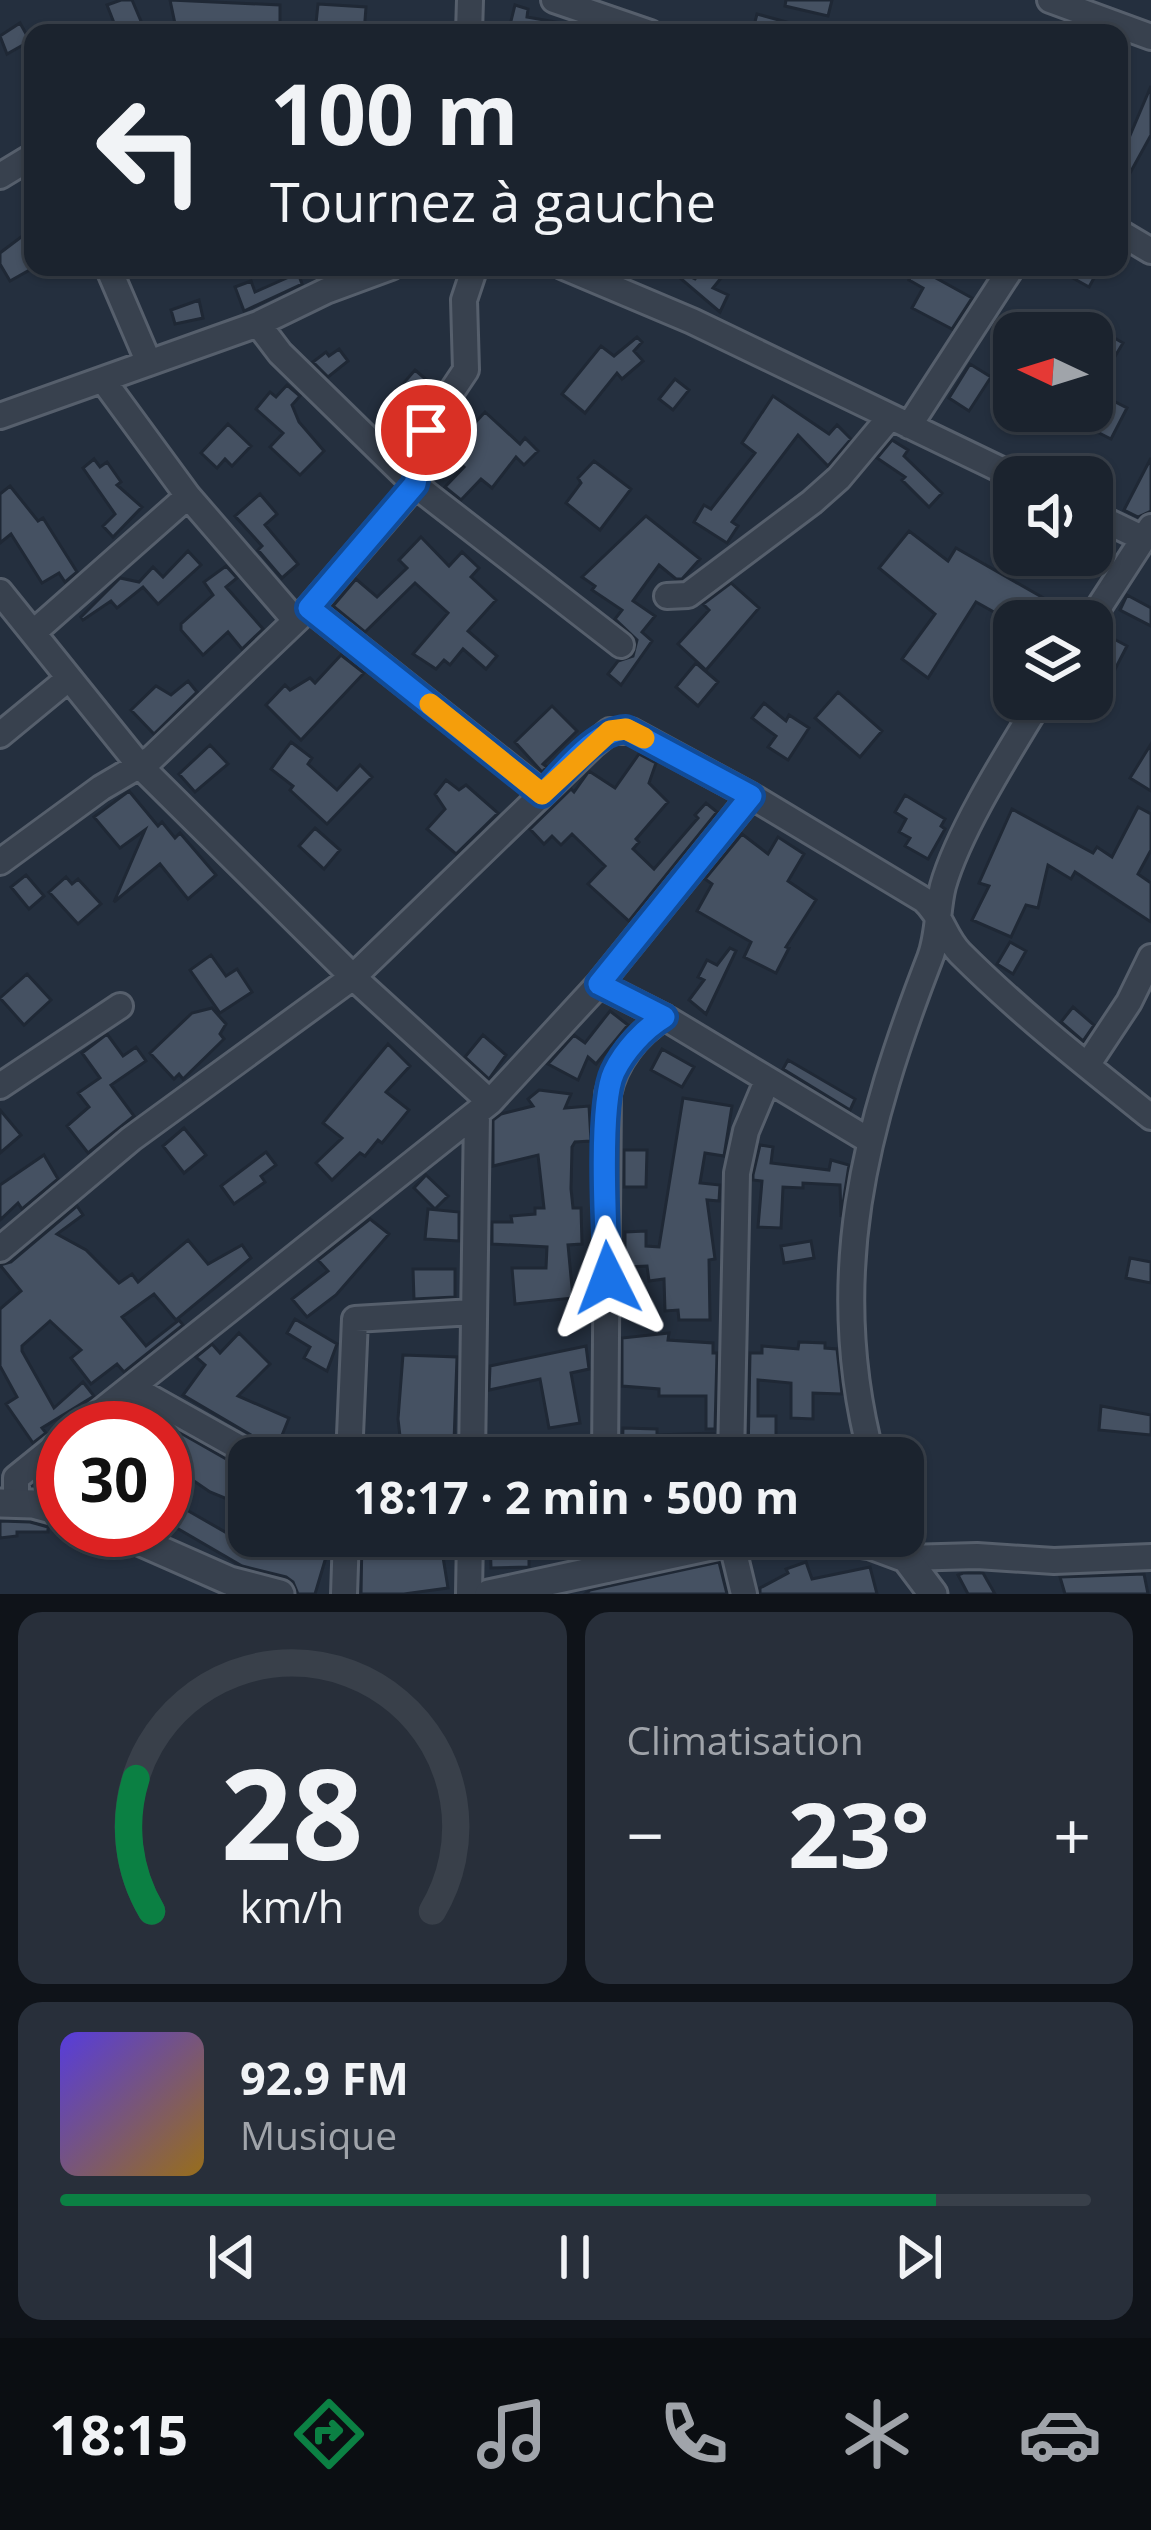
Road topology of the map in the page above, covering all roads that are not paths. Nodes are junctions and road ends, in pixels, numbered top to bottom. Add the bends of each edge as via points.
1 (554, 0) edge
2 (1050, 0) edge
3 (624, 24) edge
4 (1116, 24) edge
5 (112, 276) edge
6 (367, 276) edge
7 (472, 276) edge
8 (584, 276) edge
9 (1005, 276) edge
10 (259, 324) junction
11 (149, 363) junction
12 (103, 380) junction
13 (0, 416) edge
14 (900, 421) junction
15 (993, 466) edge
16 (415, 484) junction
17 (188, 496) junction
18 (1113, 521) edge
19 (1148, 533) edge
20 (0, 592) edge
21 (667, 596) dead end
22 (1104, 600) edge
23 (302, 614) junction
24 (34, 632) junction
25 (621, 645) dead end
26 (68, 679) junction
27 (1028, 720) edge
28 (0, 735) edge
29 (140, 766) junction
30 (542, 794) junction
31 (751, 796) junction
32 (0, 862) edge
33 (939, 915) junction
34 (1151, 957) edge
35 (353, 976) junction
36 (599, 984) junction
37 (120, 1006) dead end
38 (664, 1017) junction
39 (1088, 1064) junction
40 (767, 1081) junction
41 (0, 1086) edge
42 (483, 1107) junction
43 (1151, 1117) edge
44 (870, 1141) junction
45 (0, 1249) edge
46 (473, 1312) junction
47 (133, 1388) junction
48 (116, 1401) edge
49 (350, 1437) edge
50 (472, 1437) edge
51 (605, 1437) edge
52 (731, 1437) edge
53 (868, 1437) edge
54 (228, 1441) edge
55 (36, 1461) edge
56 (7, 1493) edge
57 (36, 1502) edge
58 (924, 1550) edge
59 (175, 1557) edge
60 (345, 1557) edge
61 (470, 1557) edge
62 (606, 1557) edge
63 (658, 1557) edge
64 (734, 1557) edge
65 (909, 1557) edge
66 (1151, 1558) edge
67 (607, 1570) junction
68 (547, 1588) edge
69 (280, 1594) edge
70 (344, 1594) edge
71 (469, 1594) edge
72 (489, 1594) edge
73 (744, 1594) edge
74 (933, 1594) edge

1 - 3 street
2 - 4 street
5 - 11 street
6 - 10 street
7 - 16 street via 464,299 466,370 426,430
8 - 14 street
9 - 14 street
10 - 11 street
10 - 16 street
11 - 12 street
12 - 13 street
12 - 17 street
14 - 15 street
14 - 21 street via 790,521 688,595
16 - 23 street
16 - 25 street
17 - 23 street
17 - 24 street
18 - 19 street
19 - 22 street
20 - 24 street
23 - 29 street
23 - 30 street
24 - 26 street
26 - 28 street
26 - 29 street
27 - 33 street via 951,866
29 - 32 street
29 - 35 street
30 - 31 street via 610,731 626,729
30 - 35 street
31 - 33 street
31 - 36 street
33 - 39 street via 957,951
33 - 44 street
34 - 39 street
35 - 42 street
35 - 45 street via 131,1139
36 - 38 street
36 - 42 street
37 - 41 street
38 - 40 street
38 - 51 street via 620,1061 608,1094
39 - 43 street
40 - 44 street
40 - 52 street via 737,1173
42 - 46 street
42 - 47 street
44 - 53 street via 854,1221 850,1334
46 - 49 street via 356,1319
46 - 50 street
47 - 48 street
47 - 54 street
55 - 56 street
56 - 57 street
58 - 66 street via 1054,1561
59 - 69 street
60 - 70 street
61 - 71 street
62 - 67 street
63 - 67 street
64 - 73 street
65 - 74 street
67 - 68 street
68 - 72 street

